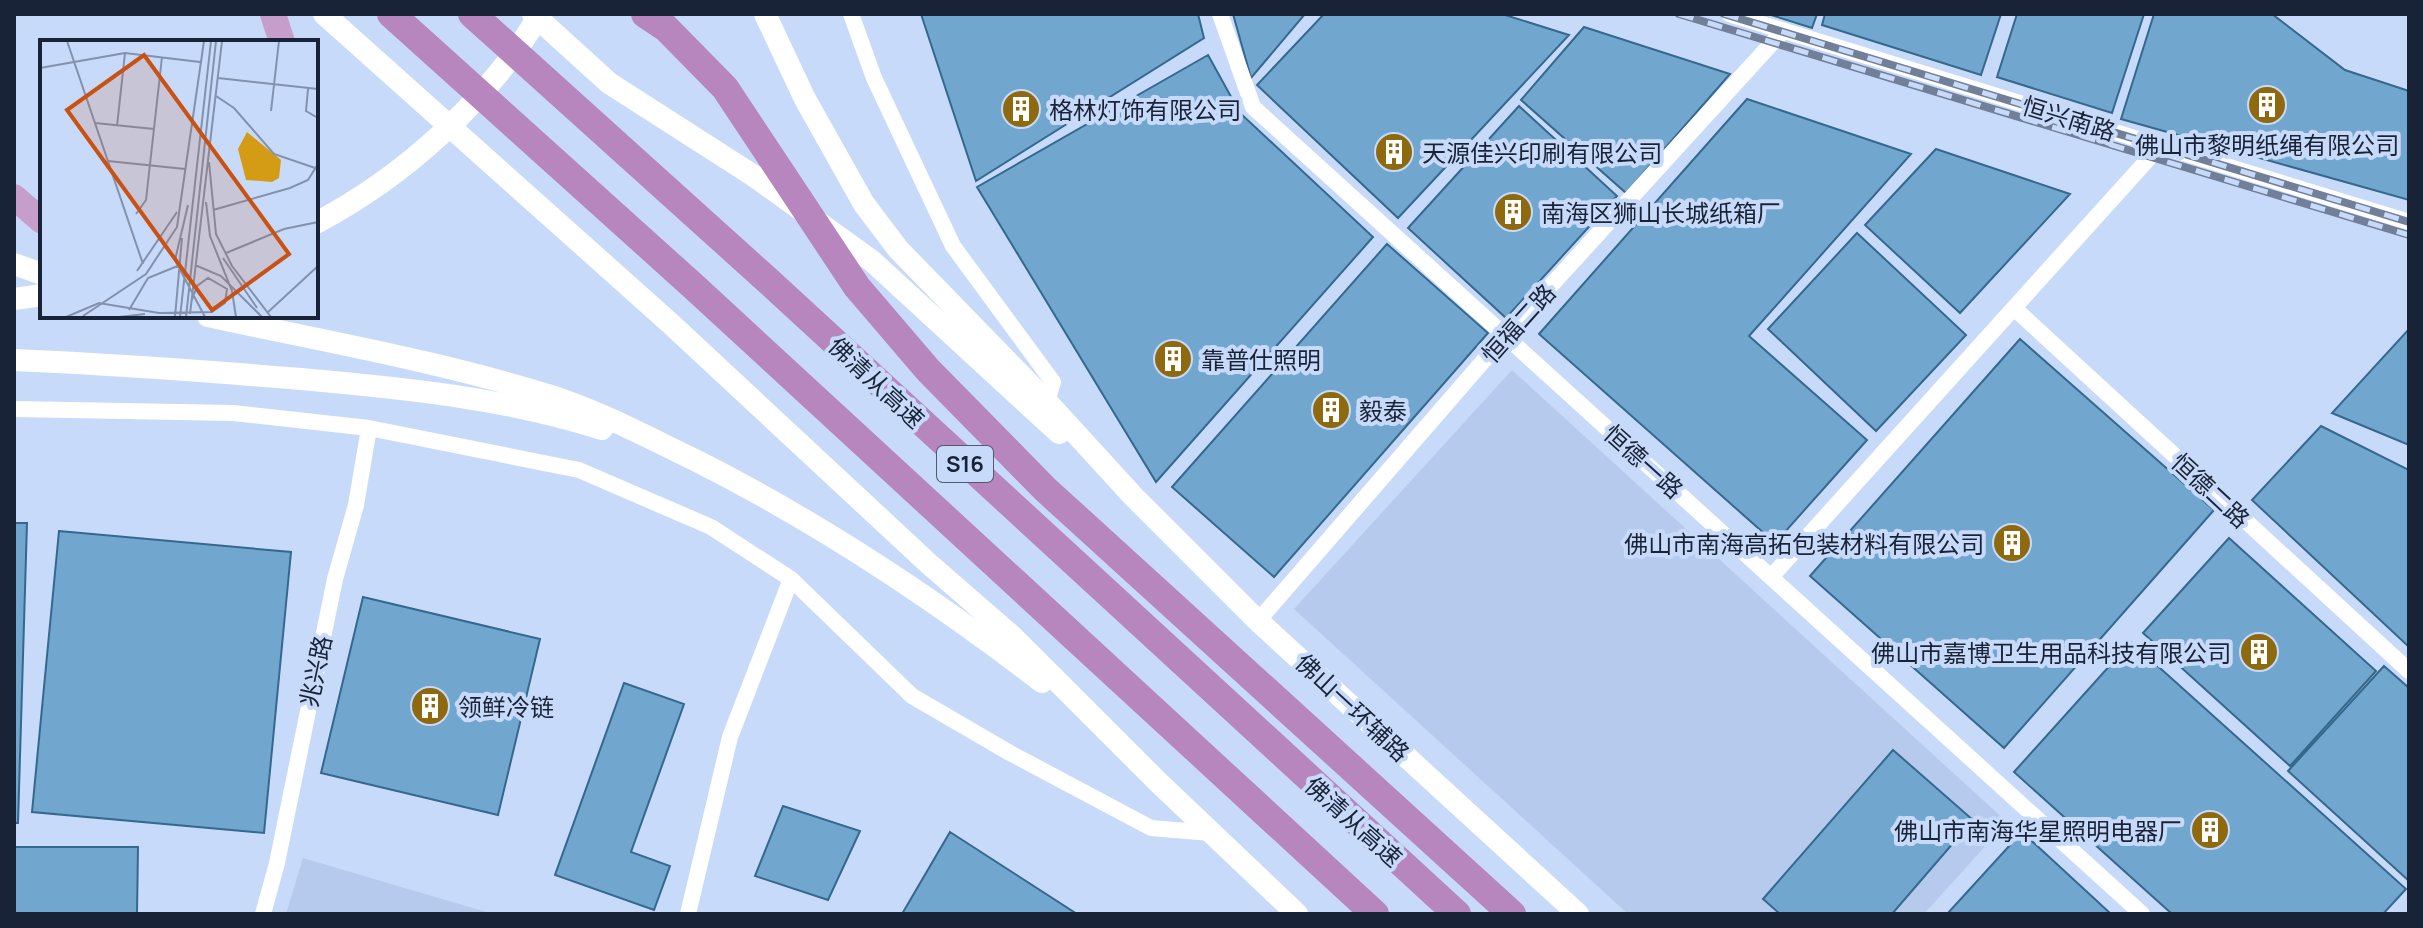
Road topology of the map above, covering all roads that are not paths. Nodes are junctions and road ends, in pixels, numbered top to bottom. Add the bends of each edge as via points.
1 (273, 14) edge
2 (324, 14) edge
3 (391, 14) edge
4 (472, 14) edge
5 (533, 14) edge
6 (540, 14) edge
7 (645, 14) edge
8 (765, 14) edge
9 (851, 14) edge
10 (1220, 14) edge
11 (1729, 14) edge
12 (1783, 31) junction
13 (281, 40) edge
14 (2160, 146) junction
15 (14, 197) edge
16 (40, 219) edge
17 (318, 222) edge
18 (2409, 222) edge
19 (14, 264) edge
20 (40, 273) edge
21 (40, 295) edge
22 (14, 299) edge
23 (2014, 308) junction
24 (217, 318) edge
25 (1505, 336) junction
26 (14, 360) edge
27 (1047, 402) junction
28 (14, 409) edge
29 (369, 428) junction
30 (694, 460) junction
31 (1133, 496) junction
32 (1771, 577) junction
33 (791, 579) junction
34 (1258, 621) junction
35 (2409, 671) edge
36 (1121, 743) junction
37 (1211, 833) junction
38 (263, 914) edge
39 (688, 914) edge
40 (1297, 914) edge
41 (1375, 914) edge
42 (1457, 914) edge
43 (1512, 914) edge
44 (1578, 914) edge
45 (2142, 914) edge

1 - 13 highway
2 - 36 main road via 671,324 1012,636
3 - 41 highway, S16
4 - 42 highway, 佛清从高速 / S16
5 - 31 main road via 609,83 754,176 872,261
6 - 17 main road via 501,70 446,128 371,190
7 - 43 highway via 725,88 857,287 928,370 1045,489
8 - 27 main road via 864,204 898,249
9 - 27 street via 874,78 953,246 1053,382
10 - 25 street, 恒德一路 via 1253,107
11 - 12 street, 恒兴南路
12 - 14 street, 恒兴南路
12 - 25 street, 恒福二路
14 - 18 street, 恒兴南路
14 - 23 street
15 - 16 highway
19 - 20 main road
21 - 22 main road
23 - 32 street
23 - 35 street, 恒德二路
24 - 30 main road via 552,397 612,419
25 - 32 street, 恒德一路
25 - 34 street, 恒福二路
26 - 30 main road via 203,371 440,394 556,416
27 - 31 main road
28 - 29 street via 233,413
29 - 33 street via 579,470 711,527
29 - 38 street, 兆兴路
30 - 36 main road via 818,528 933,600
31 - 34 main road, 佛山一环辅路
32 - 45 street, 恒德一路
33 - 37 street via 912,696 1151,828
33 - 39 street via 730,737
34 - 44 main road, 佛山一环辅路
36 - 37 main road
37 - 40 main road

